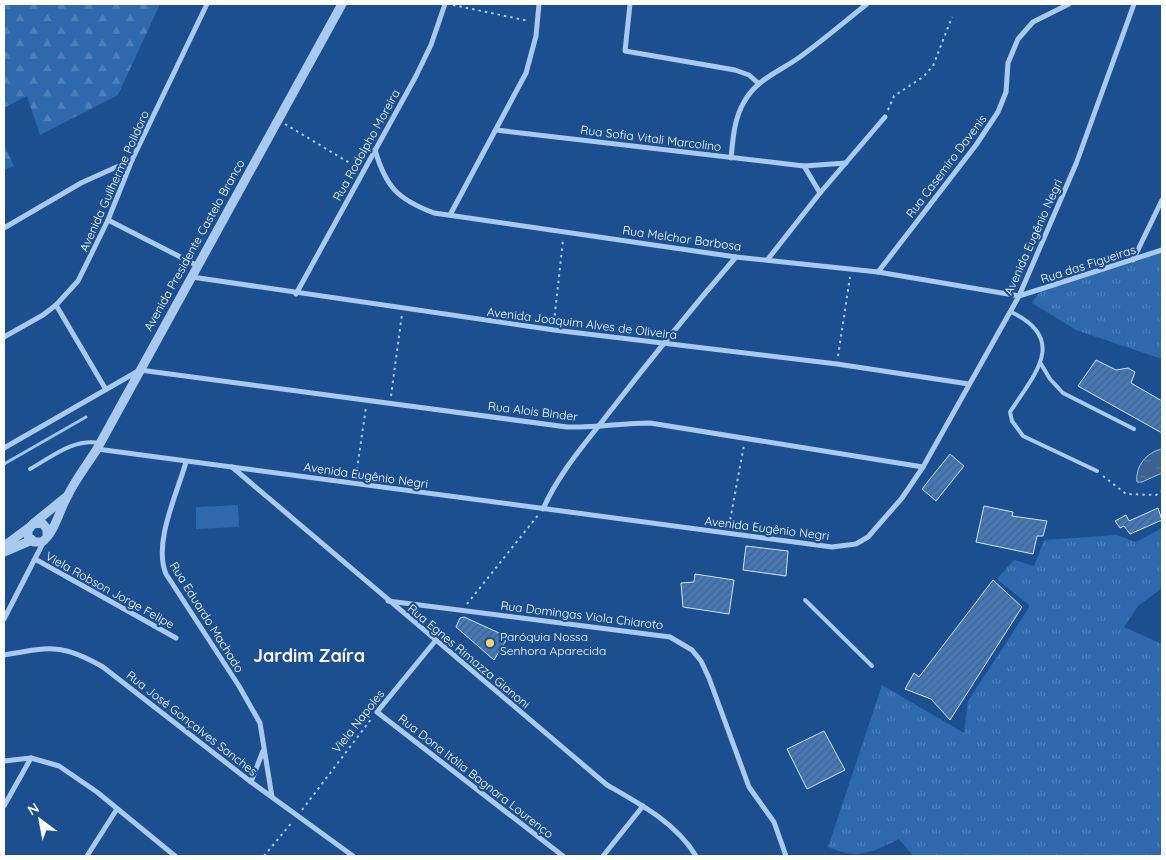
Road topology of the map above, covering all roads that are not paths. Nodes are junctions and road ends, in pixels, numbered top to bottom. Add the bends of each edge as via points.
1 (207, 4) edge
2 (342, 4) edge
3 (446, 4) edge
4 (539, 4) edge
5 (630, 4) edge
6 (867, 4) edge
7 (1069, 4) edge
8 (1134, 4) edge
9 (758, 83) junction
10 (886, 117) road end
11 (496, 130) junction
12 (375, 150) junction
13 (731, 158) junction
14 (132, 160) junction
15 (846, 163) junction
16 (804, 166) junction
17 (820, 193) junction
18 (1162, 200) edge
19 (450, 215) junction
20 (108, 220) junction
21 (4, 228) edge
22 (1162, 250) edge
23 (736, 257) junction
24 (768, 259) junction
25 (1133, 261) junction
26 (198, 266) junction
27 (878, 272) junction
28 (192, 277) junction
29 (296, 294) junction
30 (1019, 296) junction
31 (56, 305) junction
32 (1010, 312) junction
33 (4, 336) edge
34 (663, 343) junction
35 (1041, 364) junction
36 (140, 370) junction
37 (969, 384) junction
38 (105, 388) junction
39 (599, 426) junction
40 (1134, 429) dead end
41 (99, 446) junction
42 (4, 448) edge
43 (186, 462) junction
44 (232, 467) junction
45 (923, 467) junction
46 (30, 469) dead end
47 (1097, 471) road end
48 (66, 497) junction
49 (543, 509) junction
50 (33, 524) junction
51 (45, 538) junction
52 (32, 540) junction
53 (4, 546) edge
54 (4, 552) edge
55 (35, 559) junction
56 (805, 600) dead end
57 (387, 601) junction
58 (4, 618) edge
59 (176, 638) dead end
60 (436, 640) junction
61 (4, 655) edge
62 (872, 666) dead end
63 (377, 712) joint
64 (264, 750) junction
65 (31, 758) junction
66 (4, 761) edge
67 (251, 782) junction
68 (272, 797) junction
69 (4, 806) edge
70 (643, 806) junction
71 (117, 809) junction
72 (87, 856) edge
73 (175, 856) edge
74 (353, 856) edge
75 (563, 856) edge
76 (603, 856) edge
77 (696, 856) edge
78 (786, 856) edge

1 - 14 street, Avenida Guilherme Polidoro
2 - 26 street, Avenida Presidente Castelo Branco
3 - 12 street, Rua Rodolpho Moreira via 432,45
4 - 11 street via 532,56
5 - 9 street via 625,52 735,70 749,75
6 - 9 street via 798,58
7 - 27 street, Rua Casemiro Davenis via 1033,22 1018,38 1008,63 1006,92 998,112
8 - 30 street, Avenida Eugênio Negri via 1076,164
9 - 13 street via 740,109
10 - 15 street
11 - 13 street, Rua Sofia Vitali Marcolino
11 - 19 street
12 - 19 street, Rua Melchor Barbosa via 382,172 399,197 434,213
12 - 29 street, Rua Rodolpho Moreira
13 - 16 street, Rua Sofia Vitali Marcolino
14 - 20 street, Avenida Guilherme Polidoro
14 - 21 street via 81,183
15 - 16 street, Rua Sofia Vitali Marcolino
15 - 17 street
16 - 17 street
17 - 24 street
18 - 25 street
19 - 23 street, Rua Melchor Barbosa
20 - 26 street
20 - 31 street, Avenida Guilherme Polidoro via 78,280
22 - 25 street, Rua das Figueiras
23 - 24 street, Rua Melchor Barbosa
23 - 34 street
24 - 27 street, Rua Melchor Barbosa
25 - 30 street, Rua das Figueiras
26 - 28 street, Avenida Presidente Castelo Branco
27 - 30 street, Rua Melchor Barbosa
28 - 29 street, Avenida Joaquim Alves de Oliveira
28 - 36 street, Avenida Presidente Castelo Branco
29 - 34 street, Avenida Joaquim Alves de Oliveira
30 - 32 street, Avenida Eugênio Negri
31 - 33 street, Avenida Guilherme Polidoro
31 - 38 street
32 - 35 lane via 1022,317 1038,331 1042,346
32 - 37 street, Avenida Eugênio Negri
34 - 37 street, Avenida Joaquim Alves de Oliveira
34 - 39 street
35 - 40 lane via 1063,393
35 - 47 lane via 1010,412 1012,421 1023,436
36 - 38 street
36 - 39 street, Rua Alois Binder via 567,428
36 - 41 street, Avenida Presidente Castelo Branco
37 - 45 street, Avenida Eugênio Negri
38 - 42 street
39 - 45 street, Rua Alois Binder via 650,423
39 - 49 street via 569,463
41 - 43 street, Avenida Eugênio Negri
41 - 46 lane via 87,441 78,443
41 - 48 street, Avenida Presidente Castelo Branco
43 - 44 street, Avenida Eugênio Negri
43 - 64 street, Rua Eduardo Machado via 160,551 161,563 254,710 260,723
44 - 49 street, Avenida Eugênio Negri
44 - 57 street, Rua Egnes Rimazza Gianoni
45 - 49 street, Avenida Eugênio Negri via 879,527 856,544 832,547
48 - 50 street, Avenida Presidente Castelo Branco
48 - 51 street, Avenida Presidente Castelo Branco
50 - 51 street via 46,527
50 - 52 street via 28,533
50 - 53 street, Avenida Presidente Castelo Branco
51 - 52 street via 39,542
51 - 55 street
52 - 54 street
55 - 58 street
55 - 59 street, Viela Robson Jorge Felipe
56 - 62 lane
57 - 60 street, Rua Egnes Rimazza Gianoni
57 - 78 street, Rua Domingas Viola Chiaroto via 670,637 692,650 709,678 749,786 774,822
60 - 63 street, Viela Napoles
60 - 70 street, Rua Egnes Rimazza Gianoni via 607,785
61 - 67 street, Rua José Gonçalves Sanches via 59,648 80,653 103,667
63 - 75 street, Rua Dona Itália Bagnara Lourenço
64 - 67 street
64 - 68 street, Rua Eduardo Machado
65 - 66 street
65 - 69 street
65 - 71 street via 60,766
67 - 68 street, Rua José Gonçalves Sanches
68 - 74 street, Rua José Gonçalves Sanches
70 - 76 street
70 - 77 street, Rua Egnes Rimazza Gianoni via 677,833
71 - 72 street
71 - 73 street

